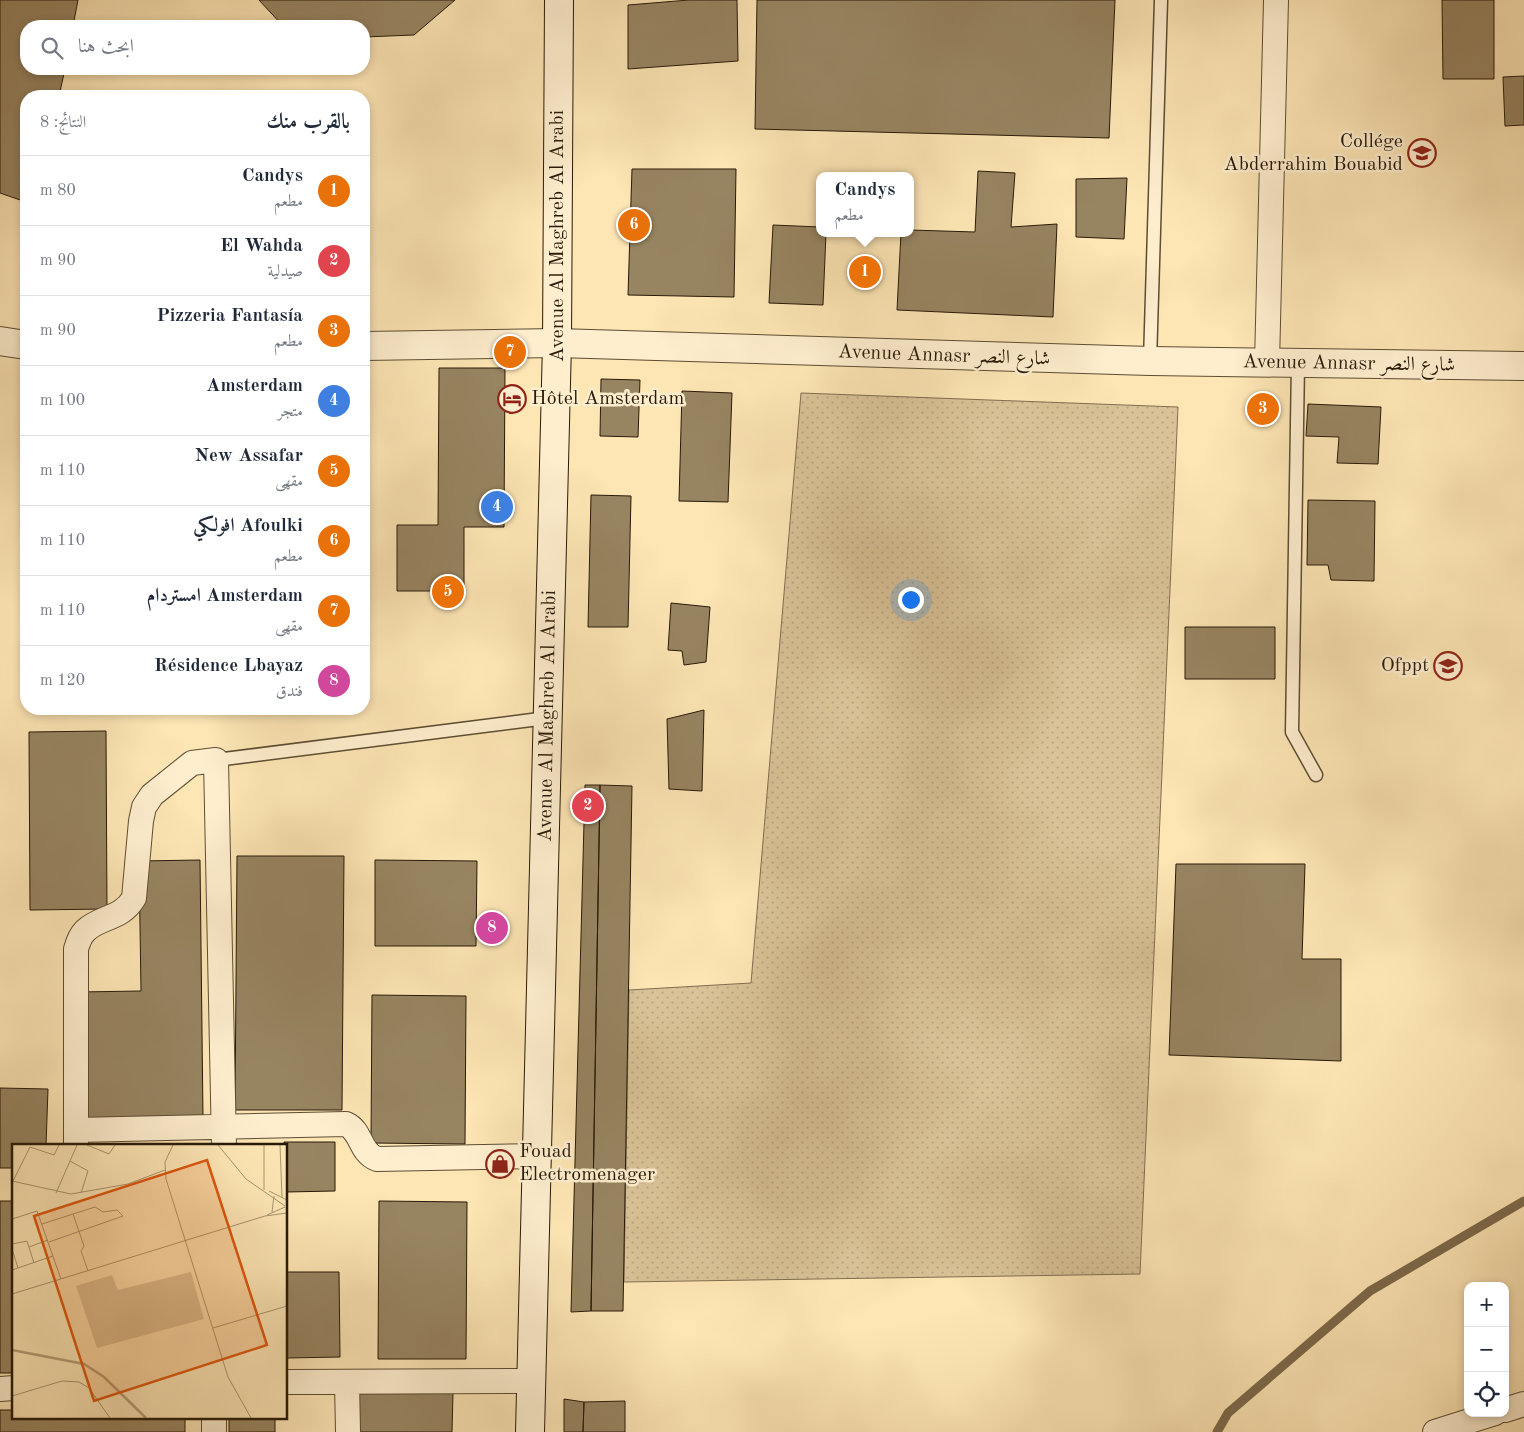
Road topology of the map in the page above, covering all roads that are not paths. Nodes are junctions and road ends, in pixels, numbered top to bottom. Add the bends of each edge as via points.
1 (560, 0) edge
2 (1161, 0) edge
3 (1276, 0) edge
4 (0, 341) edge
5 (20, 344) edge
6 (557, 344) junction
7 (370, 346) edge
8 (1150, 361) junction
9 (1267, 363) junction
10 (1298, 363) junction
11 (1524, 366) edge
12 (547, 718) junction
13 (216, 760) junction
14 (1316, 775) dead end
15 (224, 1136) edge
16 (76, 1138) edge
17 (538, 1156) junction
18 (531, 1381) junction
19 (288, 1382) edge
20 (347, 1382) junction
21 (1524, 1404) edge
22 (1509, 1409) edge
23 (1482, 1417) edge
24 (348, 1432) edge
25 (530, 1432) edge
26 (1435, 1432) edge

1 - 6 main road, Avenue Al Maghreb Al Arabi
2 - 8 lane
3 - 9 street
4 - 5 main road
6 - 7 main road, Avenue Annasr شارع النصر
6 - 8 main road, Avenue Annasr شارع النصر
6 - 12 main road, Avenue Al Maghreb Al Arabi
8 - 9 main road, Avenue Annasr شارع النصر
9 - 10 main road, Avenue Annasr شارع النصر
10 - 11 main road, Avenue Annasr شارع النصر
10 - 14 lane via 1292,732
12 - 13 lane
12 - 17 main road, Avenue Al Maghreb Al Arabi
13 - 15 street
13 - 16 street via 192,763 152,795 144,807 141,821 134,898 129,907 86,930 80,937 76,949
15 - 16 street
15 - 17 street via 346,1124 355,1130 365,1152 377,1159
17 - 18 main road, Avenue Al Maghreb Al Arabi
18 - 20 street
18 - 25 main road, Avenue Al Maghreb Al Arabi
19 - 20 street
20 - 24 street
21 - 22 street
23 - 26 street

